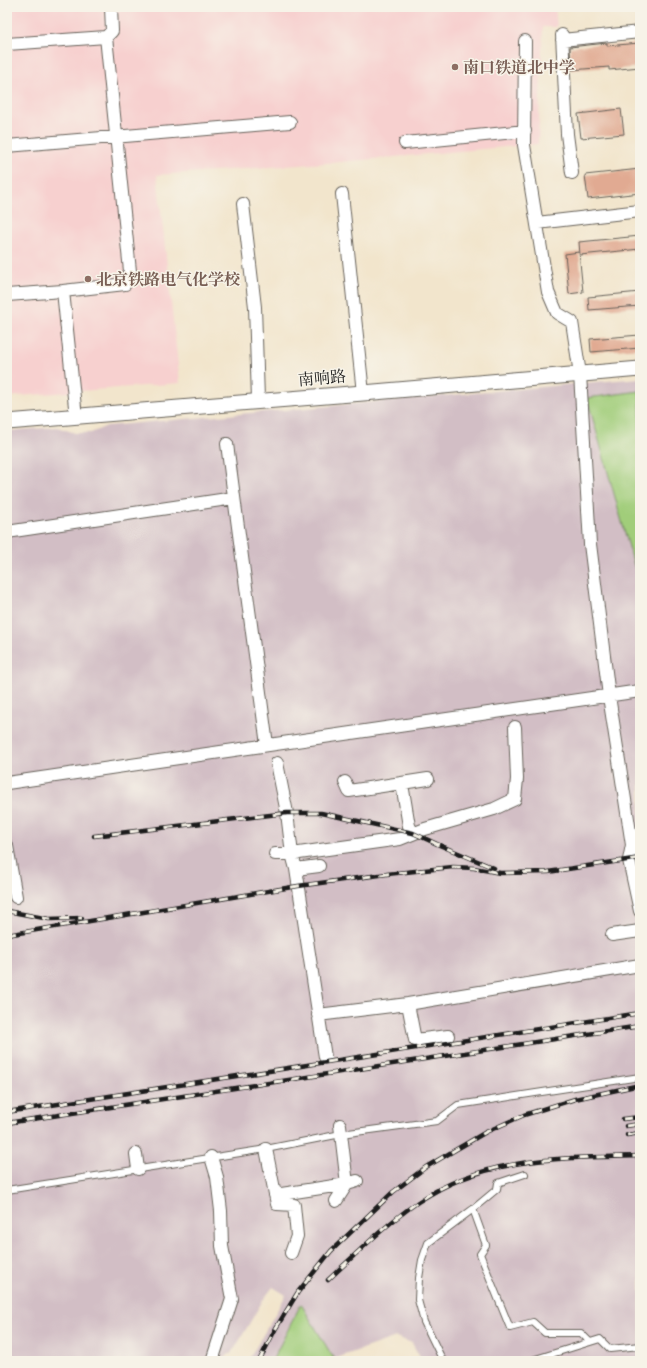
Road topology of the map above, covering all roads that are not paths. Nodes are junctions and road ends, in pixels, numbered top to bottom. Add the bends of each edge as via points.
1 (111, 7) edge
2 (640, 32) edge
3 (106, 37) junction
4 (525, 41) dead end
5 (7, 44) edge
6 (290, 122) dead end
7 (524, 131) junction
8 (116, 137) junction
9 (405, 143) dead end
10 (7, 146) edge
11 (572, 173) dead end
12 (342, 194) dead end
13 (244, 204) dead end
14 (640, 211) edge
15 (537, 223) junction
16 (63, 291) junction
17 (7, 295) edge
18 (640, 369) edge
19 (580, 374) junction
20 (363, 393) junction
21 (258, 399) dead end
22 (76, 417) junction
23 (7, 422) edge
24 (227, 444) dead end
25 (234, 498) junction
26 (7, 532) edge
27 (640, 691) edge
28 (610, 696) junction
29 (515, 727) dead end
30 (267, 745) junction
31 (277, 762) dead end
32 (428, 779) dead end
33 (345, 782) dead end
34 (7, 783) edge
35 (402, 784) junction
36 (412, 833) junction
37 (7, 846) edge
38 (275, 854) dead end
39 (292, 854) junction
40 (319, 866) dead end
41 (296, 869) junction
42 (16, 897) dead end
43 (640, 911) edge
44 (640, 931) edge
45 (612, 935) dead end
46 (640, 965) edge
47 (392, 994) dead end
48 (408, 1004) junction
49 (394, 1006) junction
50 (318, 1015) junction
51 (448, 1036) dead end
52 (325, 1057) dead end
53 (640, 1076) edge
54 (341, 1130) junction
55 (266, 1149) junction
56 (136, 1154) dead end
57 (211, 1157) junction
58 (138, 1169) junction
59 (526, 1174) dead end
60 (352, 1182) junction
61 (7, 1190) edge
62 (276, 1195) junction
63 (336, 1201) dead end
64 (473, 1209) junction
65 (292, 1253) dead end
66 (590, 1342) junction
67 (640, 1346) edge
68 (212, 1361) edge
69 (442, 1361) edge
70 (530, 1361) edge

1 - 3 street via 112,31
2 - 11 street via 562,38 567,134
3 - 5 street
3 - 8 street
4 - 7 street
6 - 8 street
7 - 9 street
7 - 15 street
8 - 10 street
8 - 16 street via 130,271 125,284
12 - 20 street
13 - 21 street via 254,307
14 - 15 street
15 - 19 street via 548,292 557,313 572,322
16 - 17 street
16 - 22 street
18 - 19 street, 南响路
19 - 20 street, 南响路
19 - 28 street via 590,544
20 - 22 street, 南响路
22 - 23 street, 南响路
24 - 25 street
25 - 26 street
25 - 30 street
27 - 28 street
28 - 30 street
28 - 43 street via 632,845 629,860
29 - 36 street via 515,799 494,809
30 - 34 street
31 - 39 street
32 - 35 street
33 - 35 street via 349,791
35 - 36 street
36 - 39 street via 400,839
37 - 42 street
38 - 39 street
39 - 41 street
40 - 41 street
41 - 50 street
44 - 45 street
46 - 48 street
47 - 49 street
48 - 49 street
48 - 51 street via 415,1040
49 - 50 street
50 - 52 street
53 - 54 lane via 458,1105 437,1121
54 - 55 lane
54 - 60 street
55 - 57 lane
55 - 62 street
56 - 58 street
57 - 58 lane
57 - 68 street via 217,1177 222,1246 232,1299
58 - 61 lane
59 - 64 lane via 498,1182 497,1189
60 - 62 street
60 - 63 street
62 - 65 street via 277,1204 294,1205 297,1236
64 - 66 lane via 486,1245 480,1254 510,1328 533,1322 545,1333 581,1333
64 - 69 lane via 428,1243 422,1260 418,1300 424,1322
66 - 67 lane via 600,1338 610,1349
66 - 70 lane

